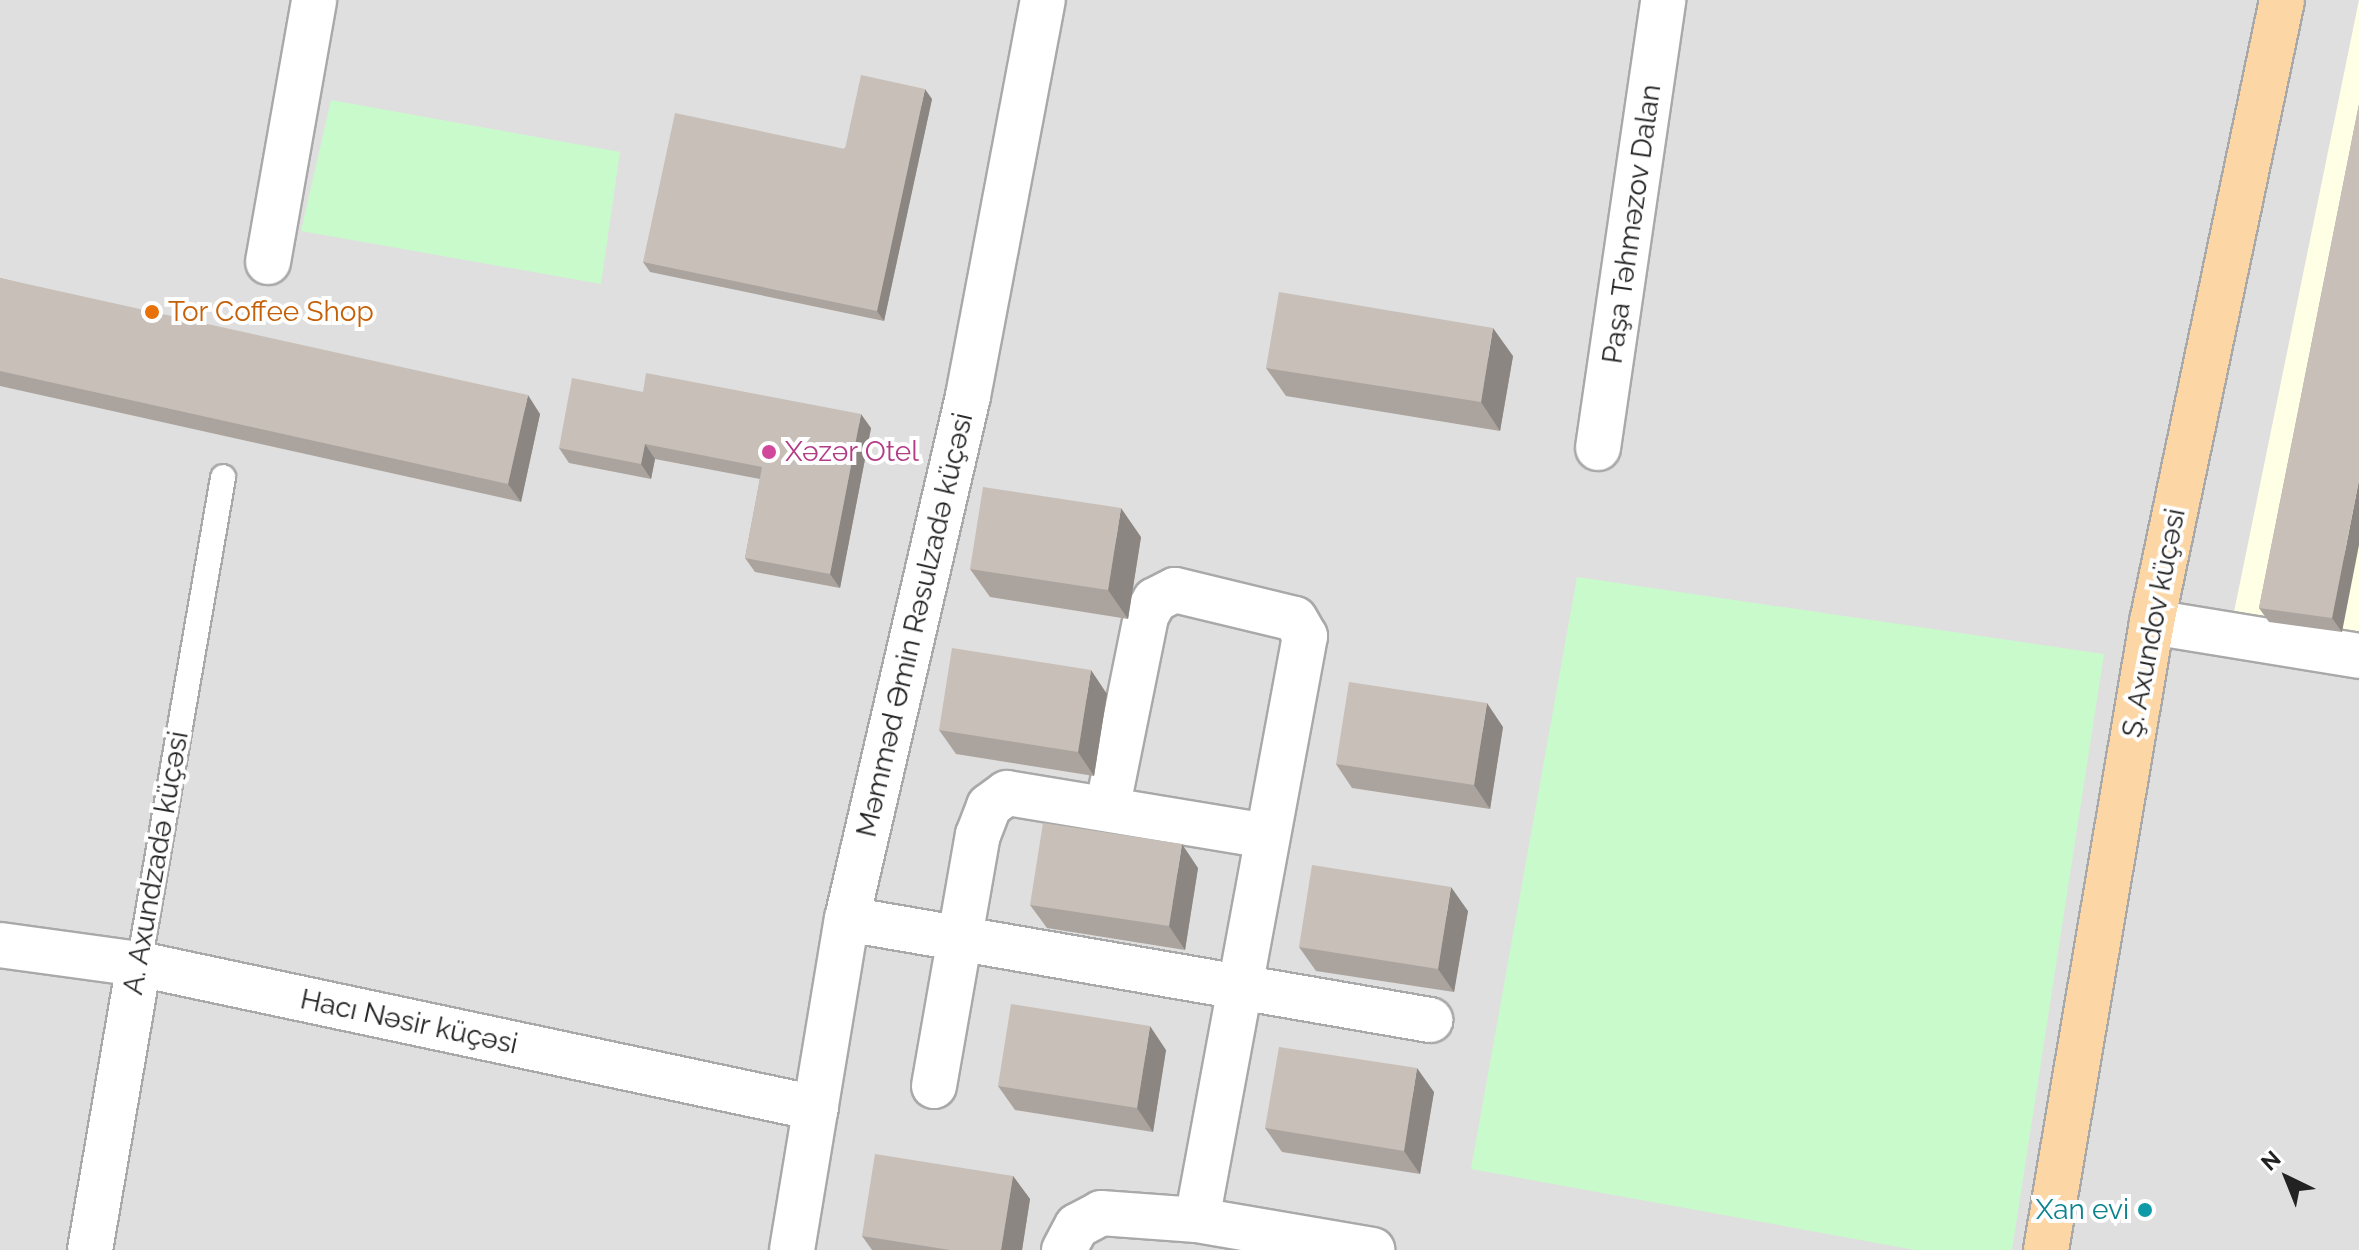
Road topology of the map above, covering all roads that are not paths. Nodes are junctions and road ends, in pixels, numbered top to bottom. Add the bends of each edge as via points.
1 (314, 0) edge
2 (1043, 0) edge
3 (1663, 0) edge
4 (2282, 0) edge
5 (268, 262) dead end
6 (1598, 448) dead end
7 (223, 477) dead end
8 (2152, 622) junction
9 (2359, 656) edge
10 (1108, 805) junction
11 (1267, 836) junction
12 (847, 919) junction
13 (960, 939) junction
14 (0, 945) edge
15 (139, 964) junction
16 (1235, 987) junction
17 (1430, 1020) dead end
18 (934, 1086) dead end
19 (816, 1108) junction
20 (1197, 1220) junction
21 (90, 1250) edge
22 (792, 1250) edge
23 (1064, 1250) edge
24 (1372, 1250) edge
25 (2046, 1250) edge

1 - 5 street
2 - 12 street, Məmməd Əmin Rəsulzadə küçəsi via 968,396
3 - 6 street, Paşa Təhməzov Dalan
4 - 8 main road, Ş. Axundov küçəsi
7 - 15 lane, A. Axundzadə küçəsi
8 - 9 street
8 - 25 main road, Ş. Axundov küçəsi
10 - 11 street
10 - 11 street via 1146,616 1175,590 1281,611 1305,636
10 - 13 street via 1007,793 989,806
11 - 16 street
12 - 13 street
12 - 19 street, Məmməd Əmin Rəsulzadə küçəsi
13 - 16 street
13 - 18 street
14 - 15 street, Hacı Nəsir küçəsi
15 - 19 street, Hacı Nəsir küçəsi
15 - 21 street, A. Axundzadə küçəsi
16 - 17 street
16 - 20 street
19 - 22 street, Məmməd Əmin Rəsulzadə küçəsi
20 - 23 street via 1101,1213 1077,1226
20 - 24 street

